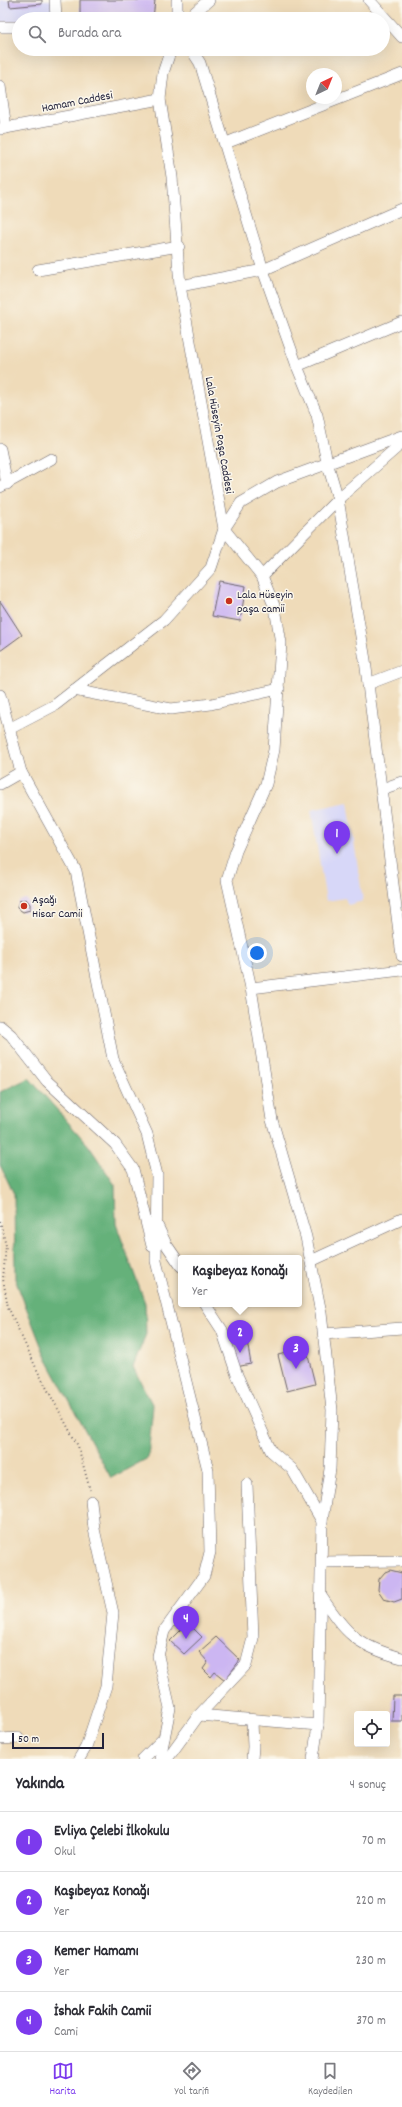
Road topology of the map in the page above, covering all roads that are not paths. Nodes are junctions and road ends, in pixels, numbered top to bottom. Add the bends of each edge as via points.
1 (55, 0) edge
2 (177, 0) edge
3 (209, 0) edge
4 (369, 0) edge
5 (56, 12) edge
6 (177, 12) edge
7 (196, 12) edge
8 (380, 12) edge
9 (390, 24) edge
10 (0, 27) edge
11 (12, 27) edge
12 (402, 37) edge
13 (169, 56) edge
14 (196, 56) edge
15 (402, 74) edge
16 (0, 86) edge
17 (160, 99) junction
18 (3, 128) edge
19 (226, 143) junction
20 (402, 209) edge
21 (178, 246) junction
22 (38, 270) dead end
23 (263, 270) junction
24 (180, 286) junction
25 (402, 322) edge
26 (297, 366) junction
27 (402, 436) edge
28 (402, 444) edge
29 (0, 449) edge
30 (51, 459) dead end
31 (327, 462) junction
32 (4, 486) edge
33 (338, 500) junction
34 (224, 529) junction
35 (262, 576) junction
36 (402, 671) edge
37 (368, 684) junction
38 (279, 689) junction
39 (74, 690) junction
40 (0, 695) edge
41 (9, 730) junction
42 (21, 772) junction
43 (402, 782) edge
44 (0, 784) edge
45 (382, 789) junction
46 (402, 956) edge
47 (402, 970) edge
48 (251, 988) junction
49 (0, 1026) edge
50 (402, 1219) edge
51 (156, 1223) junction
52 (311, 1261) junction
53 (156, 1262) junction
54 (178, 1262) edge
55 (207, 1307) edge
56 (402, 1328) edge
57 (324, 1334) junction
58 (247, 1484) dead end
59 (91, 1501) road end
60 (322, 1521) junction
61 (402, 1561) edge
62 (322, 1562) junction
63 (321, 1596) junction
64 (402, 1658) edge
65 (199, 1715) junction
66 (252, 1721) junction
67 (318, 1725) junction
68 (18, 1738) dead end
69 (164, 1738) junction
70 (0, 1739) edge
71 (79, 1759) edge
72 (143, 1759) edge
73 (160, 1759) edge
74 (167, 1759) edge
75 (252, 1759) edge
76 (313, 1759) edge

1 - 5 street
2 - 6 street
3 - 7 street
4 - 8 street
9 - 12 street
10 - 11 street
13 - 17 street, Lala Hüseyin Paşa Caddesi via 163,73
14 - 19 street
15 - 19 street
16 - 18 street
17 - 18 street, Hamam Caddesi
17 - 21 street, Lala Hüseyin Paşa Caddesi via 172,177
19 - 23 street
20 - 23 street
21 - 22 street
21 - 24 street, Lala Hüseyin Paşa Caddesi
23 - 24 street
23 - 26 street
24 - 34 street, Lala Hüseyin Paşa Caddesi
25 - 26 street
26 - 31 street via 317,416
27 - 31 street
28 - 33 street
29 - 32 street
30 - 32 street
31 - 33 street
31 - 34 street via 277,482 241,503
33 - 35 street
33 - 37 street
34 - 35 street
34 - 39 street, Lala Hüseyin Paşa Caddesi via 211,568 164,620
35 - 38 street via 275,608 281,643
36 - 37 street
37 - 45 street
38 - 39 street via 211,704 171,709
38 - 48 street via 274,750 266,784 236,851 227,880
39 - 41 street, Lala Hüseyin Paşa Caddesi via 55,705
40 - 41 street
41 - 42 street
42 - 44 street
42 - 51 street via 76,871 113,1059 147,1134 157,1175
43 - 45 street
45 - 46 street
47 - 48 street
48 - 52 street via 272,1120
49 - 53 street via 11,1035 47,1081 115,1144 133,1169
50 - 52 street
51 - 53 street
51 - 54 street
52 - 57 street
53 - 69 street via 208,1470 210,1552 204,1576 164,1631 158,1656 170,1708
55 - 60 street via 222,1330 236,1375 271,1451 292,1469
56 - 57 street
57 - 60 street via 332,1410 330,1470
58 - 65 street via 253,1638 246,1665
59 - 71 street via 94,1529 113,1614 106,1686 86,1747
60 - 62 street
61 - 62 street
62 - 63 street
63 - 64 street via 352,1637 368,1648
63 - 67 street
65 - 66 street
65 - 74 street
66 - 67 street
66 - 75 street
67 - 76 street
68 - 70 street
69 - 72 street
69 - 73 street

